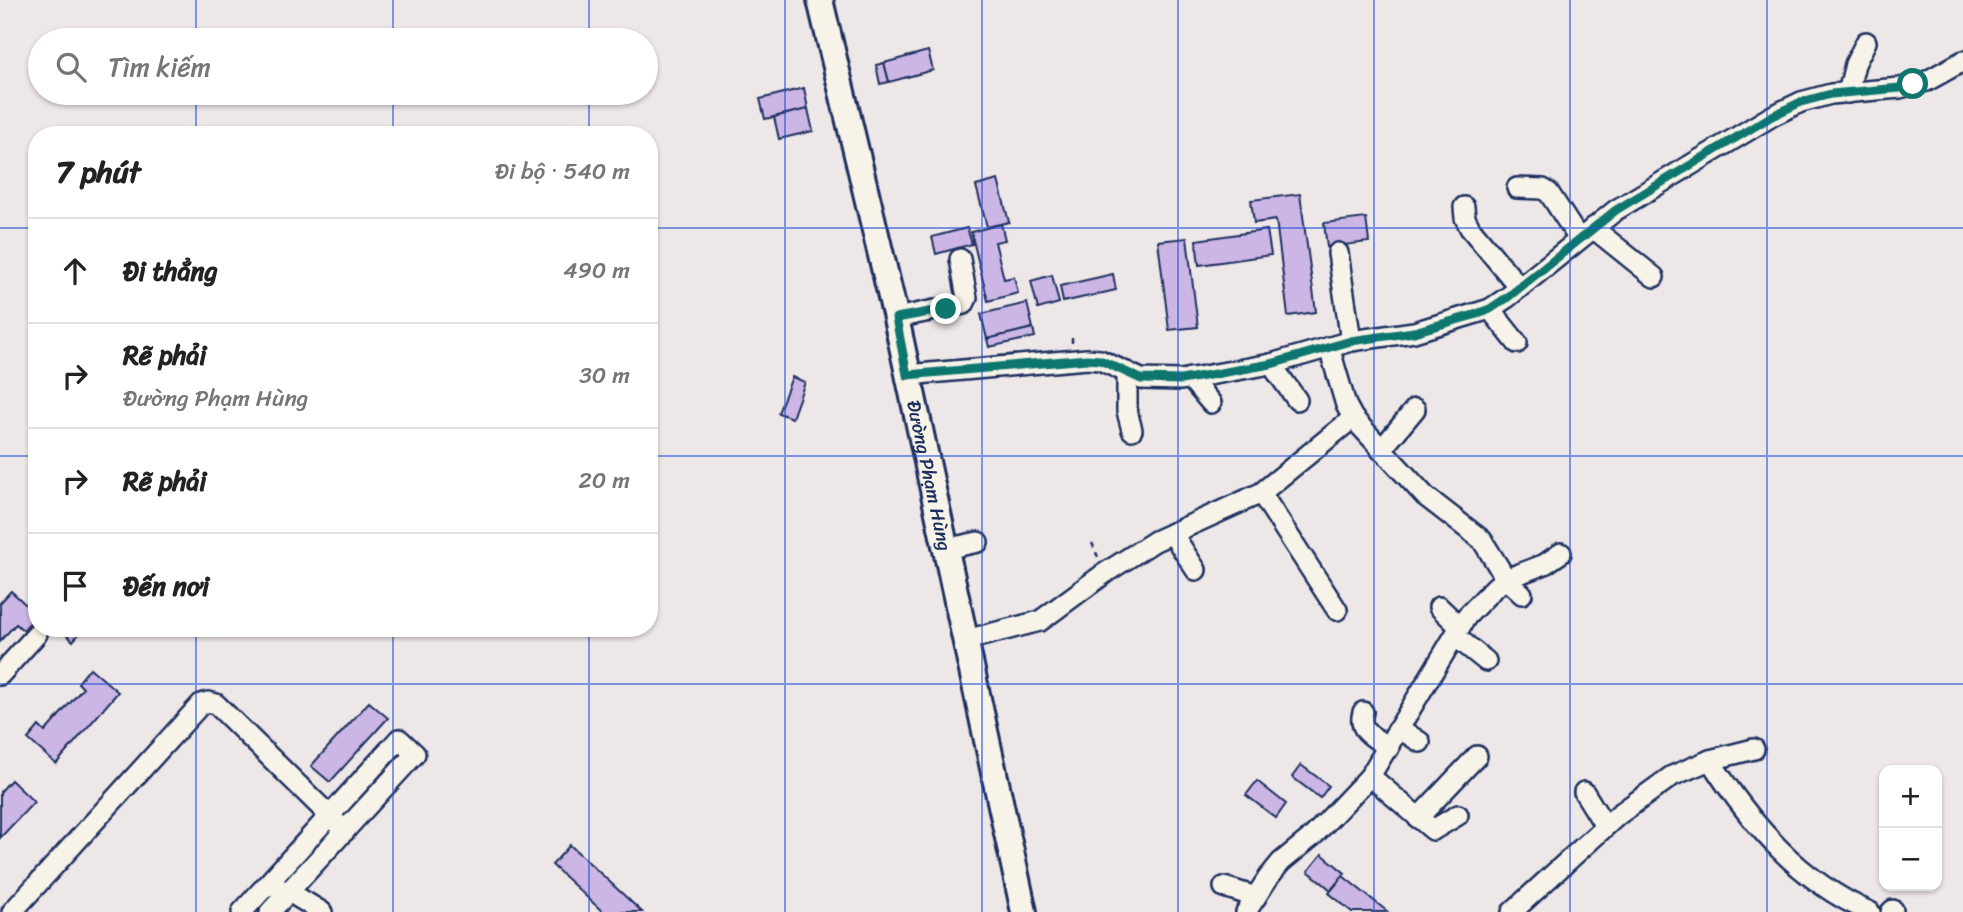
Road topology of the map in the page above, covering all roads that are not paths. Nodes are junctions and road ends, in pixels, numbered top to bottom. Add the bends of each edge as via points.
1 (820, 0) edge
2 (1866, 42) dead end
3 (1962, 64) edge
4 (1849, 93) junction
5 (1517, 188) dead end
6 (1464, 207) dead end
7 (1586, 234) junction
8 (1338, 253) dead end
9 (960, 259) dead end
10 (1654, 277) dead end
11 (1519, 288) junction
12 (1490, 309) junction
13 (896, 318) junction
14 (1351, 341) junction
15 (1517, 343) dead end
16 (1329, 347) junction
17 (1271, 364) junction
18 (1127, 372) junction
19 (907, 375) junction
20 (1190, 378) junction
21 (1297, 400) dead end
22 (1211, 403) dead end
23 (1415, 409) dead end
24 (1353, 418) junction
25 (1132, 430) dead end
26 (1381, 450) junction
27 (1261, 493) junction
28 (1172, 533) junction
29 (978, 542) dead end
30 (945, 549) junction
31 (1561, 553) dead end
32 (1196, 570) dead end
33 (1506, 579) junction
34 (1522, 594) dead end
35 (1439, 607) dead end
36 (1337, 610) dead end
37 (1457, 631) junction
38 (34, 637) edge
39 (966, 640) junction
40 (1486, 662) dead end
41 (0, 675) edge
42 (1363, 712) dead end
43 (1400, 729) junction
44 (1420, 742) dead end
45 (1389, 748) junction
46 (1754, 749) dead end
47 (1477, 756) dead end
48 (1710, 760) junction
49 (1370, 776) junction
50 (1584, 792) dead end
51 (328, 815) junction
52 (1458, 815) dead end
53 (1418, 818) junction
54 (1605, 826) junction
55 (345, 831) junction
56 (1255, 862) dead end
57 (1268, 878) junction
58 (266, 886) junction
59 (1224, 887) dead end
60 (1251, 904) edge
61 (282, 905) edge
62 (1515, 911) edge
63 (12, 912) edge
64 (242, 912) edge
65 (322, 912) edge
66 (1024, 912) edge
67 (1870, 912) edge

1 - 13 main road, Đường Phạm Hùng
2 - 4 street
3 - 4 street via 1900,88
4 - 7 street via 1801,102 1772,116 1616,210
5 - 7 street via 1549,193
6 - 11 street via 1471,228
7 - 10 street
7 - 11 street
8 - 14 street
9 - 13 street via 967,298 964,304
11 - 12 street
12 - 14 street via 1414,332
12 - 15 street
13 - 19 main road, Đường Phạm Hùng
14 - 16 street
16 - 17 street
16 - 24 street
17 - 20 street
17 - 21 street
18 - 19 street via 1100,360 1045,355
18 - 20 street via 1158,381
18 - 25 street
19 - 30 main road, Đường Phạm Hùng
20 - 22 street
23 - 26 street
24 - 26 street
24 - 27 street
26 - 33 street via 1425,496 1482,540
27 - 28 street
27 - 36 street
28 - 32 street
28 - 39 street via 1105,573 1040,621
29 - 30 street
30 - 39 main road, Đường Phạm Hùng
31 - 33 street
33 - 34 street
33 - 37 street
35 - 37 street
37 - 40 street
37 - 43 street
38 - 41 street
39 - 66 main road, Đường Phạm Hùng
42 - 45 street via 1362,727
43 - 44 street
43 - 45 street
45 - 49 street
46 - 48 street
47 - 53 street
48 - 54 street via 1672,776
48 - 67 street via 1773,844 1813,880
49 - 53 street
49 - 57 street via 1328,807 1314,835
50 - 54 street
51 - 55 street
51 - 55 street via 399,739 415,754
51 - 58 street
51 - 63 street via 216,704 201,704
52 - 53 street via 1436,830
54 - 62 street
55 - 61 street
56 - 57 street
57 - 60 street
58 - 61 street
58 - 64 street
59 - 60 street
61 - 65 street

